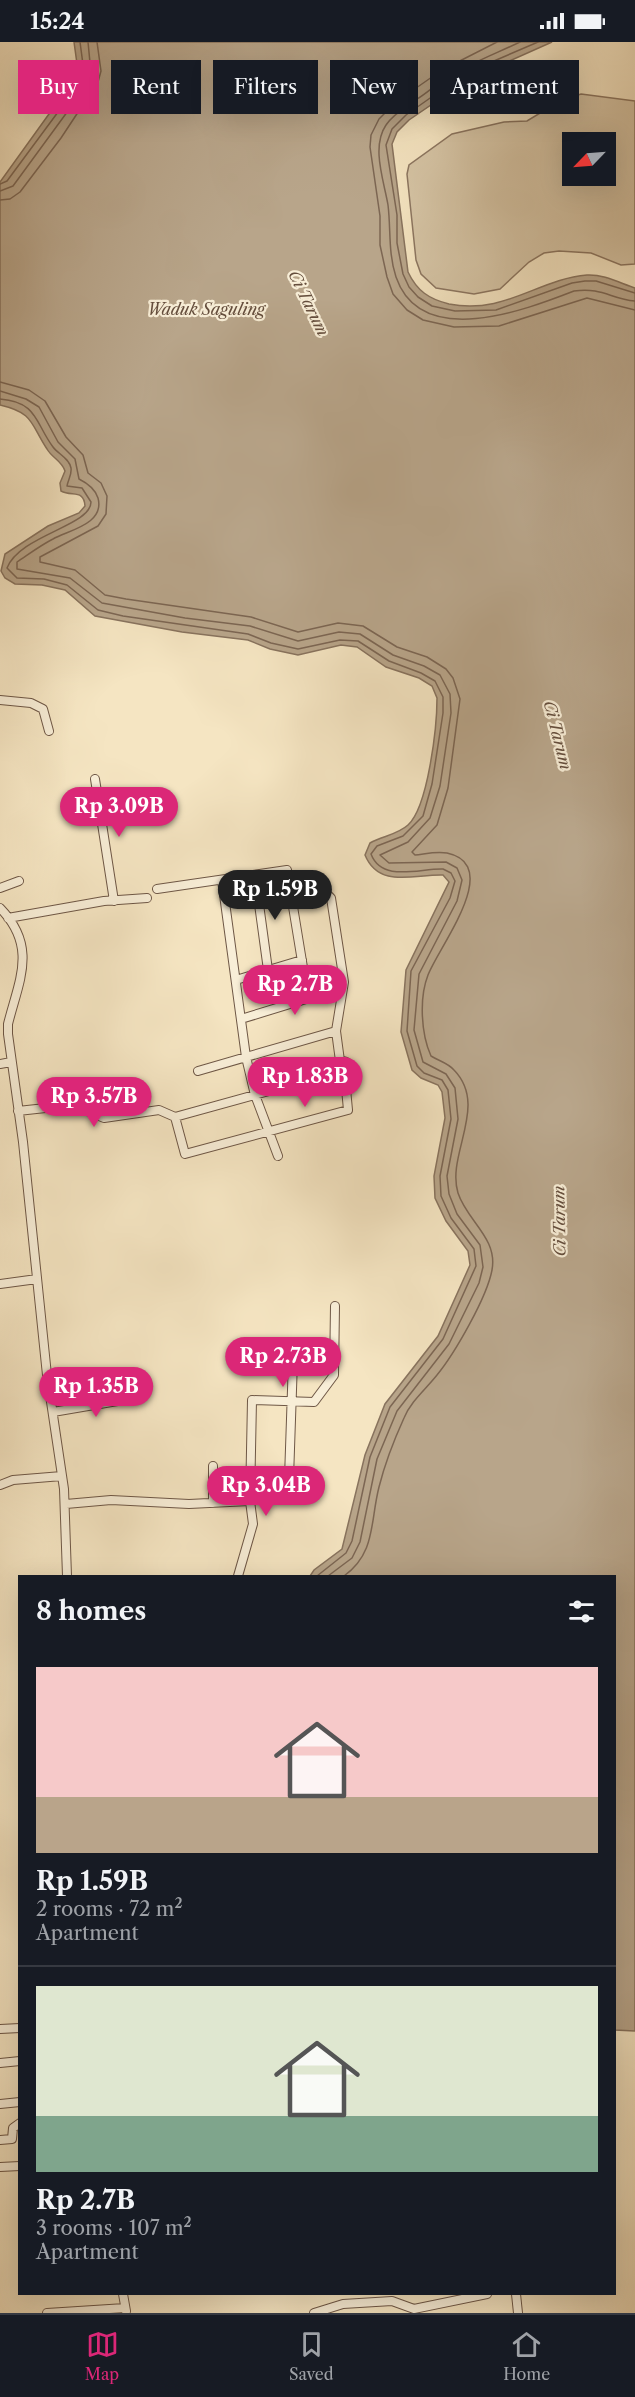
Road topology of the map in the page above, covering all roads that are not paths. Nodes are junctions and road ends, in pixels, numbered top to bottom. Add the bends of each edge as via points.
1 (0, 700) edge
2 (49, 731) dead end
3 (95, 779) dead end
4 (255, 875) junction
5 (222, 880) junction
6 (19, 881) dead end
7 (0, 888) edge
8 (157, 890) dead end
9 (147, 898) dead end
10 (114, 900) junction
11 (292, 901) junction
12 (0, 908) edge
13 (8, 918) junction
14 (302, 960) junction
15 (268, 970) junction
16 (236, 980) junction
17 (342, 988) junction
18 (308, 998) junction
19 (241, 1019) junction
20 (336, 1031) junction
21 (246, 1057) junction
22 (340, 1061) junction
23 (11, 1062) junction
24 (0, 1064) edge
25 (198, 1071) dead end
26 (334, 1073) junction
27 (345, 1078) junction
28 (255, 1095) junction
29 (18, 1111) junction
30 (175, 1117) junction
31 (268, 1132) junction
32 (278, 1156) dead end
33 (37, 1279) junction
34 (0, 1284) edge
35 (335, 1306) dead end
36 (293, 1360) dead end
37 (135, 1398) dead end
38 (291, 1401) junction
39 (53, 1412) junction
40 (213, 1466) dead end
41 (62, 1476) junction
42 (289, 1478) dead end
43 (0, 1485) edge
44 (250, 1501) junction
45 (213, 1503) junction
46 (66, 1504) junction
47 (67, 1575) edge
48 (238, 1575) edge
49 (18, 2028) edge
50 (0, 2029) edge
51 (18, 2061) edge
52 (0, 2063) edge
53 (18, 2102) edge
54 (0, 2104) edge
55 (18, 2124) edge
56 (0, 2140) edge
57 (18, 2166) edge
58 (0, 2167) edge
59 (123, 2295) edge
60 (482, 2295) edge
61 (516, 2295) edge
62 (126, 2310) edge
63 (47, 2313) edge
64 (314, 2313) edge
65 (519, 2313) edge

1 - 2 street via 31,703 42,709
3 - 10 street
4 - 5 street
4 - 11 street via 287,870
4 - 15 street
5 - 8 street
5 - 16 street
6 - 7 street
9 - 10 street
10 - 13 street
11 - 14 street
11 - 17 street via 328,895 331,898
12 - 13 street
13 - 23 street via 22,947 24,966 8,1024
14 - 15 street
14 - 18 street
15 - 16 street
16 - 19 street
17 - 18 street
17 - 20 street
18 - 19 street
19 - 21 street
20 - 21 street
20 - 22 street
21 - 25 street
21 - 28 street
22 - 26 street
22 - 27 street via 351,1069
23 - 24 street
23 - 29 street
26 - 27 street
26 - 28 street
27 - 31 street via 348,1110
28 - 30 street
28 - 31 street
29 - 30 street via 73,1105 104,1118 159,1110
29 - 33 street
30 - 31 street via 185,1154
31 - 32 street
33 - 34 street
33 - 39 street
35 - 38 street via 334,1375 314,1402
36 - 38 street
37 - 39 street
38 - 42 street
38 - 44 street via 252,1400
39 - 41 street
40 - 45 street
41 - 43 street via 13,1480
41 - 46 street
44 - 45 street
44 - 48 street via 252,1527
45 - 46 street via 111,1500
46 - 47 street
49 - 50 street
51 - 52 street
53 - 54 street
55 - 56 street via 12,2128 13,2138
57 - 58 street
59 - 62 street
60 - 64 street via 414,2309 392,2301 343,2304
61 - 65 street
62 - 63 street

